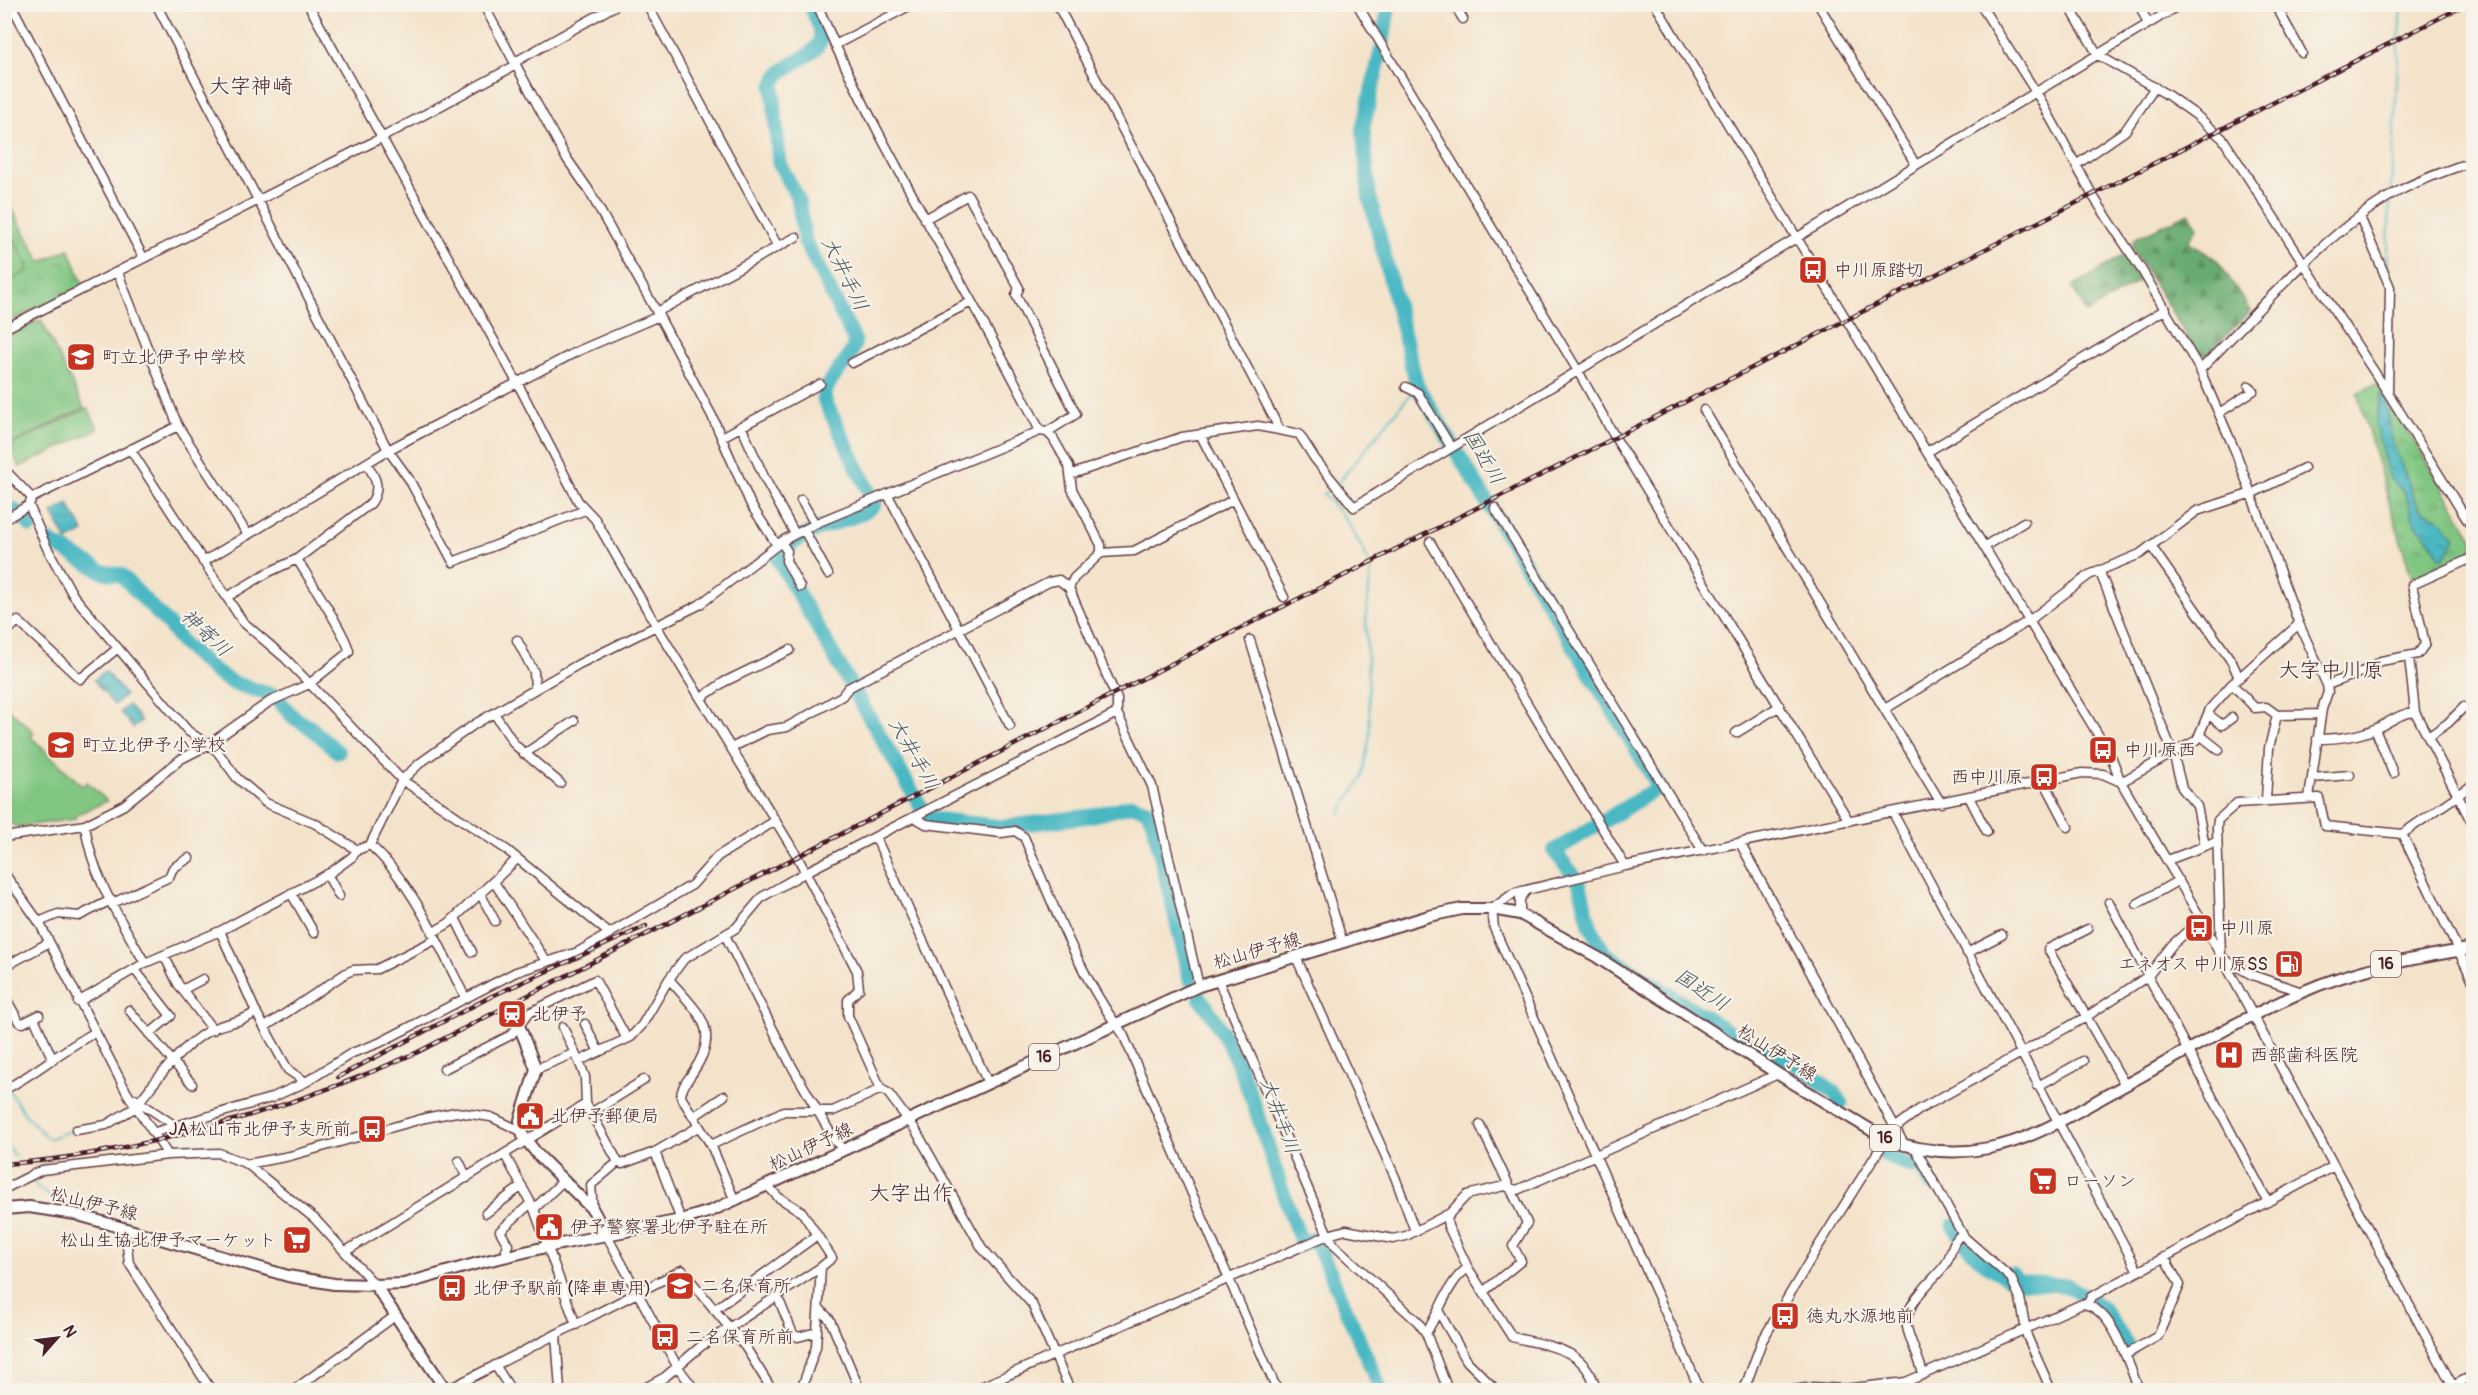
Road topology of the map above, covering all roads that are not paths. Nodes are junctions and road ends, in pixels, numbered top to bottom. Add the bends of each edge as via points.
1 (11, 4) edge
2 (156, 4) edge
3 (308, 4) edge
4 (483, 4) edge
5 (618, 4) edge
6 (647, 4) edge
7 (817, 4) edge
8 (913, 4) edge
9 (1057, 4) edge
10 (1357, 4) edge
11 (1454, 4) edge
12 (1655, 4) edge
13 (1818, 4) edge
14 (1980, 4) edge
15 (2068, 4) edge
16 (2139, 4) edge
17 (2181, 4) edge
18 (2275, 4) edge
19 (1463, 19) dead end
20 (2148, 24) junction
21 (836, 45) junction
22 (2302, 53) dead end
23 (2098, 55) junction
24 (515, 64) junction
25 (2155, 87) junction
26 (2474, 91) edge
27 (2035, 93) junction
28 (383, 137) junction
29 (2474, 138) edge
30 (2474, 161) edge
31 (1916, 165) junction
32 (2076, 165) junction
33 (258, 200) junction
34 (2360, 217) junction
35 (925, 219) junction
36 (796, 237) dead end
37 (1796, 238) junction
38 (777, 245) junction
39 (143, 257) junction
40 (2305, 265) junction
41 (118, 273) junction
42 (971, 302) junction
43 (2166, 309) junction
44 (658, 314) junction
45 (4, 329) edge
46 (852, 363) dead end
47 (2200, 370) junction
48 (1578, 371) junction
49 (518, 384) junction
50 (820, 384) dead end
51 (2249, 386) dead end
52 (1406, 387) dead end
53 (2388, 392) junction
54 (1704, 410) dead end
55 (2219, 413) junction
56 (178, 426) junction
57 (741, 426) junction
58 (1280, 430) junction
59 (1044, 431) junction
60 (1200, 434) junction
61 (722, 437) junction
62 (1451, 447) junction
63 (130, 449) junction
64 (388, 450) junction
65 (1928, 452) junction
66 (367, 464) junction
67 (2304, 468) dead end
68 (4, 469) edge
69 (1071, 474) junction
70 (2250, 494) junction
71 (888, 495) junction
72 (801, 500) dead end
73 (1233, 500) junction
74 (31, 502) junction
75 (1495, 508) dead end
76 (585, 510) junction
77 (4, 520) edge
78 (2024, 522) dead end
79 (815, 524) junction
80 (2474, 531) edge
81 (805, 532) junction
82 (795, 534) junction
83 (248, 535) junction
84 (1430, 542) dead end
85 (782, 545) junction
86 (1985, 546) junction
87 (2151, 546) junction
88 (1101, 553) junction
89 (2474, 556) edge
90 (297, 559) junction
91 (203, 562) junction
92 (2099, 570) junction
93 (828, 574) dead end
94 (800, 587) dead end
95 (1069, 588) junction
96 (227, 597) junction
97 (1284, 597) dead end
98 (2030, 620) junction
99 (2299, 624) junction
100 (657, 627) junction
101 (959, 629) junction
102 (4, 634) edge
103 (517, 640) dead end
104 (1250, 640) dead end
105 (118, 648) junction
106 (790, 650) dead end
107 (2409, 657) junction
108 (2236, 681) junction
109 (309, 684) junction
110 (2327, 685) junction
111 (535, 689) junction
112 (701, 698) junction
113 (1780, 706) junction
114 (2464, 707) dead end
115 (1885, 709) junction
116 (1117, 712) junction
117 (2415, 712) junction
118 (494, 713) junction
119 (2208, 714) junction
120 (2321, 714) junction
121 (2277, 715) junction
122 (2232, 718) dead end
123 (574, 721) dead end
124 (1010, 726) dead end
125 (2376, 729) junction
126 (1736, 733) dead end
127 (2200, 735) junction
128 (2428, 737) junction
129 (2317, 739) junction
130 (208, 745) junction
131 (731, 748) junction
132 (2219, 750) dead end
133 (2173, 753) junction
134 (524, 754) junction
135 (2393, 773) dead end
136 (2350, 776) dead end
137 (2312, 778) junction
138 (402, 780) junction
139 (2044, 781) junction
140 (2121, 782) junction
141 (560, 783) dead end
142 (2474, 784) edge
143 (2457, 794) junction
144 (1969, 797) junction
145 (2309, 798) junction
146 (2266, 800) junction
147 (1941, 803) junction
148 (1893, 813) junction
149 (921, 814) junction
150 (775, 821) junction
151 (1849, 821) junction
152 (85, 825) junction
153 (2068, 827) dead end
154 (2474, 827) edge
155 (1987, 832) dead end
156 (2402, 834) junction
157 (4, 837) edge
158 (876, 838) junction
159 (2216, 841) junction
160 (1740, 843) junction
161 (370, 845) junction
162 (2205, 846) junction
163 (357, 850) junction
164 (1703, 850) junction
165 (189, 858) dead end
166 (517, 859) junction
167 (2168, 860) junction
168 (1625, 866) junction
169 (806, 872) junction
170 (4, 873) edge
171 (327, 874) junction
172 (2179, 880) junction
173 (494, 882) junction
174 (1526, 891) junction
175 (291, 894) junction
176 (481, 895) junction
177 (339, 896) dead end
178 (112, 902) junction
179 (2109, 902) dead end
180 (2137, 904) dead end
181 (1492, 909) junction
182 (1520, 914) junction
183 (455, 918) junction
184 (2201, 919) junction
185 (495, 921) dead end
186 (39, 922) junction
187 (2088, 929) dead end
188 (220, 931) junction
189 (314, 933) dead end
190 (610, 934) junction
191 (725, 935) junction
192 (2002, 935) dead end
193 (434, 937) junction
194 (48, 943) junction
195 (1343, 943) junction
196 (2474, 948) edge
197 (2456, 951) junction
198 (472, 952) dead end
199 (1967, 953) junction
200 (164, 955) junction
201 (1296, 957) junction
202 (2222, 957) junction
203 (546, 961) junction
204 (145, 963) junction
205 (4, 967) edge
206 (135, 970) junction
207 (2148, 976) junction
208 (203, 979) dead end
209 (669, 979) junction
210 (1218, 980) junction
211 (2474, 983) edge
212 (1199, 986) junction
213 (182, 990) junction
214 (2302, 992) junction
215 (4, 995) edge
216 (465, 997) junction
217 (78, 1002) junction
218 (129, 1010) dead end
219 (256, 1012) junction
220 (2253, 1016) junction
221 (2086, 1017) junction
222 (585, 1024) dead end
223 (1115, 1024) junction
224 (265, 1027) junction
225 (563, 1027) dead end
226 (520, 1028) junction
227 (213, 1030) junction
228 (94, 1034) junction
229 (149, 1034) junction
230 (627, 1039) junction
231 (2187, 1051) junction
232 (599, 1052) junction
233 (2020, 1052) junction
234 (577, 1057) junction
235 (53, 1060) junction
236 (2083, 1061) dead end
237 (172, 1062) junction
238 (444, 1069) dead end
239 (536, 1069) junction
240 (1778, 1074) junction
241 (644, 1080) dead end
242 (306, 1082) junction
243 (988, 1083) junction
244 (192, 1084) dead end
245 (2125, 1085) junction
246 (2038, 1086) junction
247 (7, 1089) edge
248 (629, 1089) junction
249 (881, 1089) junction
250 (724, 1096) dead end
251 (635, 1099) dead end
252 (137, 1104) junction
253 (586, 1104) junction
254 (817, 1109) junction
255 (591, 1113) junction
256 (693, 1117) junction
257 (908, 1120) junction
258 (2057, 1122) junction
259 (1480, 1125) dead end
260 (177, 1127) junction
261 (699, 1127) junction
262 (1895, 1128) junction
263 (76, 1130) dead end
264 (155, 1132) junction
265 (524, 1136) junction
266 (1886, 1139) junction
267 (711, 1145) junction
268 (1910, 1147) junction
269 (844, 1150) junction
270 (655, 1152) junction
271 (168, 1155) junction
272 (505, 1155) junction
273 (1596, 1155) junction
274 (459, 1161) dead end
275 (618, 1162) junction
276 (247, 1164) junction
277 (2334, 1166) junction
278 (468, 1178) junction
279 (564, 1180) junction
280 (522, 1186) junction
281 (768, 1186) junction
282 (1508, 1187) junction
283 (4, 1189) edge
284 (735, 1201) junction
285 (2268, 1202) junction
286 (533, 1206) junction
287 (4, 1209) edge
288 (593, 1210) junction
289 (486, 1213) dead end
290 (1450, 1213) junction
291 (681, 1220) junction
292 (125, 1228) junction
293 (1415, 1231) junction
294 (606, 1234) junction
295 (1328, 1235) junction
296 (1960, 1235) junction
297 (816, 1236) junction
298 (546, 1247) junction
299 (346, 1251) junction
300 (509, 1256) junction
301 (2164, 1257) junction
302 (821, 1267) junction
303 (1468, 1268) junction
304 (2138, 1271) junction
305 (1228, 1278) junction
306 (375, 1286) junction
307 (1483, 1292) junction
308 (637, 1293) junction
309 (777, 1295) junction
310 (2087, 1305) junction
311 (820, 1309) junction
312 (714, 1310) junction
313 (1440, 1312) junction
314 (395, 1316) junction
315 (576, 1325) junction
316 (2025, 1328) junction
317 (729, 1329) junction
318 (817, 1332) junction
319 (1426, 1333) junction
320 (555, 1335) junction
321 (1055, 1355) junction
322 (2125, 1355) junction
323 (495, 1365) junction
324 (677, 1366) junction
325 (1923, 1375) junction
326 (2474, 1375) edge
327 (2453, 1388) edge
328 (211, 1390) edge
329 (294, 1390) edge
330 (446, 1390) edge
331 (511, 1390) edge
332 (560, 1390) edge
333 (641, 1390) edge
334 (694, 1390) edge
335 (772, 1390) edge
336 (801, 1390) edge
337 (860, 1390) edge
338 (974, 1390) edge
339 (1070, 1390) edge
340 (1277, 1390) edge
341 (1446, 1390) edge
342 (1496, 1390) edge
343 (1596, 1390) edge
344 (1700, 1390) edge
345 (1744, 1390) edge
346 (1794, 1390) edge
347 (1844, 1390) edge
348 (2051, 1390) edge
349 (2139, 1390) edge

1 - 39 street
2 - 33 street
3 - 28 street
4 - 24 street
5 - 24 street
6 - 38 street
7 - 21 street
8 - 21 street
9 - 58 street
10 - 48 street
11 - 19 street
12 - 37 street
13 - 31 street
14 - 27 street
15 - 23 street
16 - 20 street
17 - 20 street
18 - 22 street
20 - 23 street
21 - 35 street
23 - 25 street
23 - 27 street
24 - 28 street
24 - 44 street
25 - 32 street via 2125,131
25 - 40 street via 2223,139
26 - 29 street
27 - 31 street
27 - 32 street
28 - 33 street
28 - 49 street
30 - 34 street via 2398,192
31 - 37 street
32 - 43 street
33 - 39 street
33 - 64 street
34 - 40 street
34 - 53 street via 2387,280
35 - 42 street
35 - 59 street via 968,195 1019,288 1016,295 1076,414
36 - 38 street
37 - 48 street
37 - 65 street
38 - 44 street
39 - 41 street
40 - 47 street
40 - 53 street
41 - 45 street
41 - 56 street
42 - 46 street
42 - 59 street
43 - 47 street
43 - 65 street
44 - 49 street
44 - 61 street
47 - 55 street
48 - 62 street
48 - 113 street
49 - 64 street
49 - 76 street
50 - 57 street
51 - 55 street via 2253,391
52 - 62 street via 1419,393
53 - 80 street
54 - 115 street
55 - 70 street
56 - 63 street
56 - 83 street
57 - 61 street
57 - 82 street
58 - 60 street via 1244,427
58 - 62 street via 1299,434 1354,507
59 - 69 street
59 - 71 street
60 - 69 street
60 - 73 street
61 - 85 street via 751,504
63 - 74 street
63 - 91 street
64 - 66 street
64 - 76 street via 409,479 453,562
65 - 86 street
66 - 83 street
66 - 90 street via 377,480 371,503
67 - 70 street
68 - 74 street
69 - 88 street via 1072,489 1099,537
70 - 87 street via 2205,506
70 - 99 street
71 - 79 street
71 - 101 street
72 - 79 street
73 - 88 street via 1134,551
73 - 97 street
74 - 77 street
74 - 105 street via 64,582
75 - 164 street
76 - 100 street via 595,519
78 - 86 street
79 - 81 street
81 - 82 street
81 - 93 street
82 - 85 street
83 - 91 street
84 - 168 street
85 - 94 street
85 - 100 street via 710,598
86 - 98 street
87 - 92 street
87 - 108 street via 2232,662
88 - 95 street via 1074,578
89 - 107 street via 2412,585 2425,644 2421,652
90 - 96 street
90 - 109 street via 350,645 349,652
91 - 96 street
92 - 98 street
92 - 133 street
95 - 101 street via 1055,580
95 - 116 street via 1117,699
96 - 109 street via 243,622
98 - 115 street
98 - 140 street via 2111,756
99 - 108 street
99 - 110 street
100 - 111 street
100 - 112 street
101 - 124 street
101 - 131 street via 848,688 839,698 787,727 767,730
102 - 105 street via 18,621 80,679
103 - 111 street via 534,672
104 - 195 street
105 - 130 street via 188,731
106 - 112 street via 724,682
107 - 110 street via 2381,661
107 - 117 street
108 - 119 street
108 - 121 street via 2255,708 2266,707
109 - 130 street via 277,699
109 - 138 street
110 - 120 street
111 - 118 street
112 - 131 street
113 - 126 street
113 - 151 street
114 - 128 street
115 - 147 street
116 - 149 street
116 - 212 street via 1152,786
117 - 125 street
117 - 128 street
118 - 134 street
118 - 138 street via 429,756
119 - 122 street via 2223,725
119 - 127 street
120 - 121 street
120 - 129 street
121 - 146 street via 2269,748
123 - 134 street
125 - 129 street via 2343,739
125 - 135 street
127 - 132 street
127 - 133 street via 2192,744
128 - 143 street
129 - 137 street
130 - 152 street via 181,759 124,806
130 - 163 street via 266,803 316,824
131 - 150 street
133 - 140 street
133 - 162 street via 2182,788 2197,806
134 - 141 street
136 - 137 street
137 - 145 street
138 - 161 street
138 - 166 street
139 - 140 street via 2092,772
139 - 144 street
139 - 153 street
140 - 167 street
142 - 143 street
143 - 154 street
143 - 156 street
144 - 147 street
144 - 155 street
145 - 146 street
145 - 156 street via 2319,798 2325,826
146 - 159 street via 2237,803 2218,820
147 - 148 street
148 - 151 street
148 - 199 street
149 - 158 street
149 - 223 street via 926,824 1020,833 1085,971
150 - 169 street
150 - 190 street via 713,860 692,885
151 - 160 street
152 - 157 street
152 - 178 street via 92,860
156 - 197 street
158 - 169 street
158 - 243 street
159 - 162 street
159 - 202 street
160 - 164 street
160 - 262 street
161 - 163 street
161 - 193 street via 405,888
162 - 167 street
163 - 171 street
164 - 168 street
165 - 178 street via 173,868 169,877
166 - 173 street
166 - 190 street
167 - 172 street
168 - 174 street
169 - 191 street via 762,897
169 - 249 street via 856,971 859,989 846,1007
170 - 186 street
171 - 175 street
171 - 177 street
172 - 180 street
172 - 184 street
173 - 176 street
173 - 203 street
174 - 181 street via 1507,897
174 - 182 street via 1520,898
175 - 188 street
175 - 189 street
176 - 183 street
176 - 185 street
178 - 186 street via 79,916 58,914
178 - 204 street
179 - 207 street
181 - 182 main road, 松山伊予線 / 16
181 - 195 main road, 松山伊予線 / 16 via 1462,909 1429,916
181 - 273 street via 1494,928
182 - 240 main road, 松山伊予線 / 16 via 1597,957
183 - 193 street
183 - 198 street
184 - 202 street
184 - 207 street via 2172,945
186 - 194 street
187 - 221 street via 2048,950
188 - 200 street
188 - 219 street
190 - 203 street via 578,952
191 - 209 street via 684,959
191 - 254 street
192 - 199 street
193 - 216 street
193 - 224 street via 376,969 352,970
194 - 205 street
194 - 217 street
195 - 201 main road, 松山伊予線 / 16
196 - 197 main road, 松山伊予線 / 16
197 - 211 street
197 - 214 main road, 松山伊予線 / 16 via 2363,970
199 - 233 street
200 - 204 street
200 - 213 street
201 - 210 main road, 松山伊予線 / 16
201 - 293 street via 1395,1177
202 - 214 street via 2252,975
202 - 220 street
203 - 216 street
204 - 206 street
206 - 217 street
206 - 229 street via 171,1016
207 - 221 street
207 - 231 street
208 - 213 street
209 - 230 street via 642,1025
209 - 256 street via 702,1018 707,1030 704,1056 681,1092
210 - 212 main road, 松山伊予線 / 16
210 - 295 street
212 - 223 main road, 松山伊予線 / 16
213 - 227 street
214 - 220 main road, 松山伊予線 / 16
215 - 235 street via 19,1022 36,1016
216 - 242 street via 352,1053
217 - 228 street
218 - 229 street
219 - 224 street
219 - 227 street via 240,1022
220 - 231 main road, 松山伊予線 / 16
220 - 277 street
221 - 233 street
221 - 245 street
222 - 232 street
223 - 243 main road, 松山伊予線 / 16
223 - 305 street via 1123,1034
224 - 242 street via 288,1070
225 - 234 street
226 - 230 street via 530,1013 595,980
226 - 238 street
226 - 239 main road
227 - 237 street
228 - 235 street via 71,1045
228 - 252 street
229 - 237 street
230 - 232 street
231 - 245 main road, 松山伊予線 / 16
231 - 285 street
232 - 234 street
233 - 246 street
233 - 262 street via 1920,1109
234 - 239 street
234 - 253 street via 585,1077
235 - 247 street
236 - 246 street
237 - 244 street
237 - 252 street
239 - 265 main road via 520,1120
240 - 266 main road, 松山伊予線 / 16
240 - 273 street
241 - 248 street
242 - 260 street via 249,1106
243 - 257 main road, 松山伊予線 / 16
245 - 258 main road, 松山伊予線 / 16
246 - 258 street
248 - 251 street
248 - 255 street
249 - 254 street via 833,1111
249 - 257 street
250 - 256 street
252 - 260 street
252 - 263 street via 106,1125
252 - 264 street
253 - 255 street
253 - 265 street
254 - 267 street via 784,1111
254 - 269 street
255 - 275 street
256 - 261 street
257 - 269 main road, 松山伊予線 / 16
257 - 321 street via 982,1248 1032,1304
258 - 268 main road, 松山伊予線 / 16 via 1991,1148 1956,1152
258 - 304 street
259 - 282 street
260 - 264 street
261 - 267 street
261 - 270 street
262 - 266 street
262 - 268 street
264 - 271 street
265 - 272 street
265 - 276 street via 491,1117 456,1112
265 - 279 main road
266 - 268 main road, 松山伊予線 / 16
266 - 345 street via 1762,1341
267 - 284 street
268 - 296 street
269 - 281 main road, 松山伊予線 / 16
270 - 275 street
270 - 291 street
271 - 276 street via 219,1153
271 - 283 street via 42,1170
272 - 278 street
272 - 280 street
273 - 282 street via 1517,1190
273 - 344 street
274 - 278 street
275 - 288 street via 591,1185
276 - 299 street via 308,1212
277 - 285 street
277 - 327 street
278 - 299 street
279 - 286 street
279 - 288 main road
280 - 286 street
280 - 289 street
281 - 284 main road, 松山伊予線 / 16
281 - 297 street via 802,1212
282 - 290 street via 1467,1195
282 - 307 street via 1527,1223 1513,1246 1521,1261
284 - 291 main road, 松山伊予線 / 16
285 - 301 street
286 - 298 street
286 - 300 street via 500,1231
287 - 292 main road, 松山伊予線 / 16 via 44,1208
288 - 294 main road
290 - 293 street
290 - 303 street via 1448,1226
291 - 294 main road, 松山伊予線 / 16
292 - 306 main road, 松山伊予線 / 16 via 288,1276
292 - 328 street via 129,1263
293 - 295 street via 1393,1239 1359,1230
294 - 298 main road, 松山伊予線 / 16
294 - 308 street
295 - 305 street
295 - 319 street
296 - 316 street via 2011,1278 2020,1298
296 - 325 street via 1953,1242 1948,1261 1919,1296 1908,1317
297 - 302 street via 832,1258
297 - 312 street
298 - 300 main road, 松山伊予線 / 16
298 - 315 street
299 - 306 street
300 - 306 main road, 松山伊予線 / 16 via 404,1284
301 - 304 street
301 - 322 street via 2180,1285 2155,1340
302 - 309 street
302 - 311 street
303 - 307 street
303 - 313 street via 1453,1281
304 - 310 street via 2091,1297
305 - 321 street
305 - 340 street
306 - 314 main road
307 - 343 street via 1512,1337 1570,1352 1591,1374
308 - 312 street via 682,1270
308 - 315 street
308 - 324 street
309 - 317 street
309 - 318 street via 793,1334 798,1337
310 - 316 street
310 - 322 street via 2104,1317
311 - 318 street
311 - 337 street via 830,1320
312 - 317 street
313 - 319 street
313 - 342 street via 1467,1361
314 - 329 street
314 - 330 main road
315 - 320 street
316 - 325 street
316 - 348 street
317 - 324 street
317 - 335 street
318 - 336 street via 816,1347
319 - 341 street
320 - 323 street
320 - 332 street
321 - 338 street
321 - 339 street
322 - 349 street
323 - 330 street
323 - 331 street
324 - 333 street
324 - 334 street
325 - 347 street via 1906,1382
326 - 327 street
346 - 347 street

